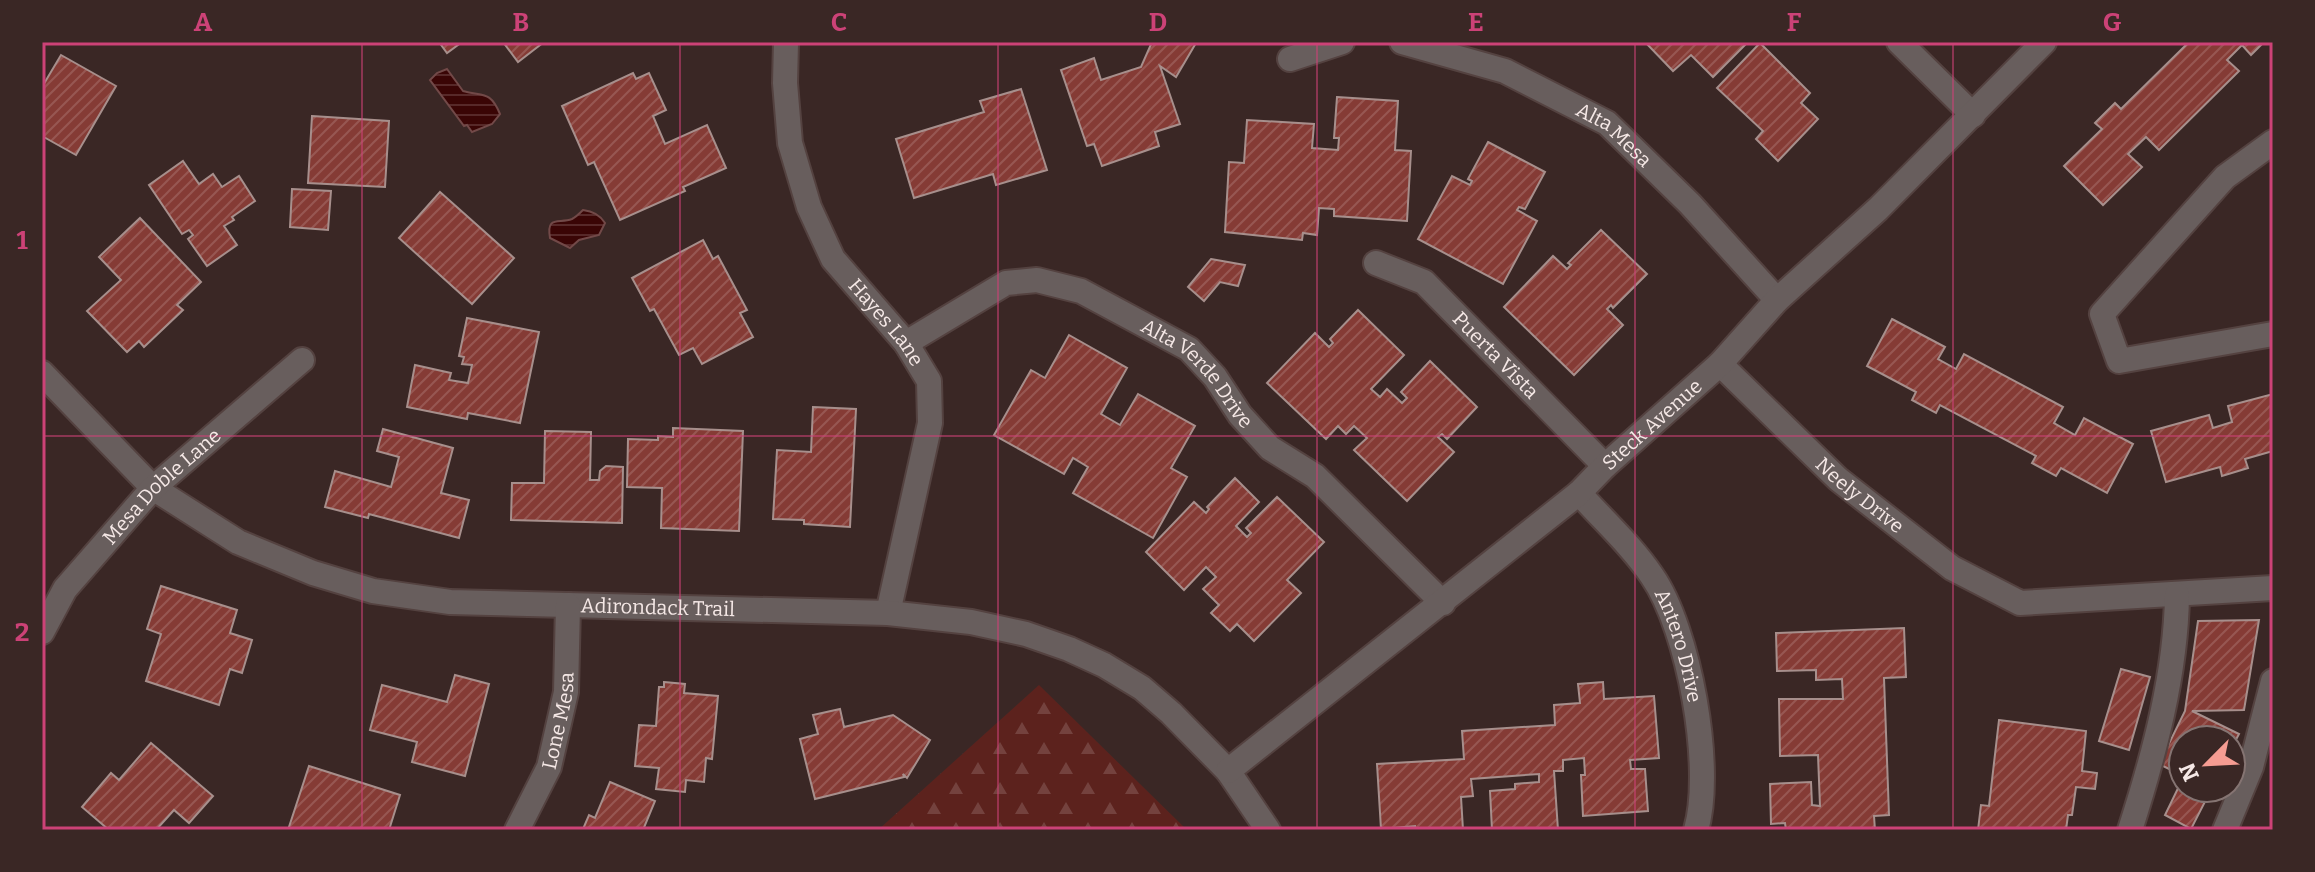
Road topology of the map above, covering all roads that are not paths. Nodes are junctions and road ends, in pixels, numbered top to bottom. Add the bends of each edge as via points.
1 (786, 42) edge
2 (1342, 42) edge
3 (1402, 42) edge
4 (1899, 42) edge
5 (2044, 42) edge
6 (1290, 59) dead end
7 (1973, 115) junction
8 (2273, 142) edge
9 (1376, 263) dead end
10 (1777, 300) junction
11 (2273, 334) edge
12 (906, 343) junction
13 (302, 360) dead end
14 (1720, 364) junction
15 (42, 373) edge
16 (1605, 466) junction
17 (153, 488) junction
18 (1579, 493) junction
19 (2273, 588) edge
20 (2177, 595) junction
21 (1443, 603) junction
22 (568, 605) junction
23 (888, 613) junction
24 (42, 632) edge
25 (2273, 681) edge
26 (1228, 771) junction
27 (517, 830) edge
28 (1268, 830) edge
29 (1696, 830) edge
30 (2130, 830) edge
31 (2225, 830) edge

1 - 12 street, Hayes Lane via 790,143 809,207 833,259
2 - 6 street
3 - 10 street, Alta Mesa via 1505,71 1607,123
4 - 7 street
5 - 7 street, Steck Avenue
7 - 10 street, Steck Avenue
8 - 11 street via 2225,177 2102,314 2119,361
9 - 16 street, Puerta Vista via 1424,282
10 - 14 street, Steck Avenue
12 - 21 street, Alta Verde Drive via 1006,283 1037,280 1081,291 1189,349 1270,448 1315,476
12 - 23 street, Hayes Lane via 929,381 930,423
13 - 17 street, Mesa Doble Lane
14 - 16 street, Steck Avenue
14 - 20 street, Neely Drive via 1838,479 1952,568 2020,603
15 - 17 street, Adirondack Trail
16 - 18 street, Steck Avenue
17 - 22 street, Adirondack Trail via 238,542 373,591 450,602
17 - 24 street, Mesa Doble Lane via 65,589
18 - 21 street, Steck Avenue
18 - 29 street, Antero Drive via 1653,576 1679,628 1695,697 1702,763
19 - 20 street
20 - 30 street via 2171,667
21 - 26 street, Steck Avenue
22 - 23 street, Adirondack Trail
22 - 27 street, Lone Mesa via 563,707 549,767
23 - 26 street, Adirondack Trail via 1026,634 1092,659 1142,688
25 - 31 street via 2251,767
26 - 28 street, Adirondack Trail

